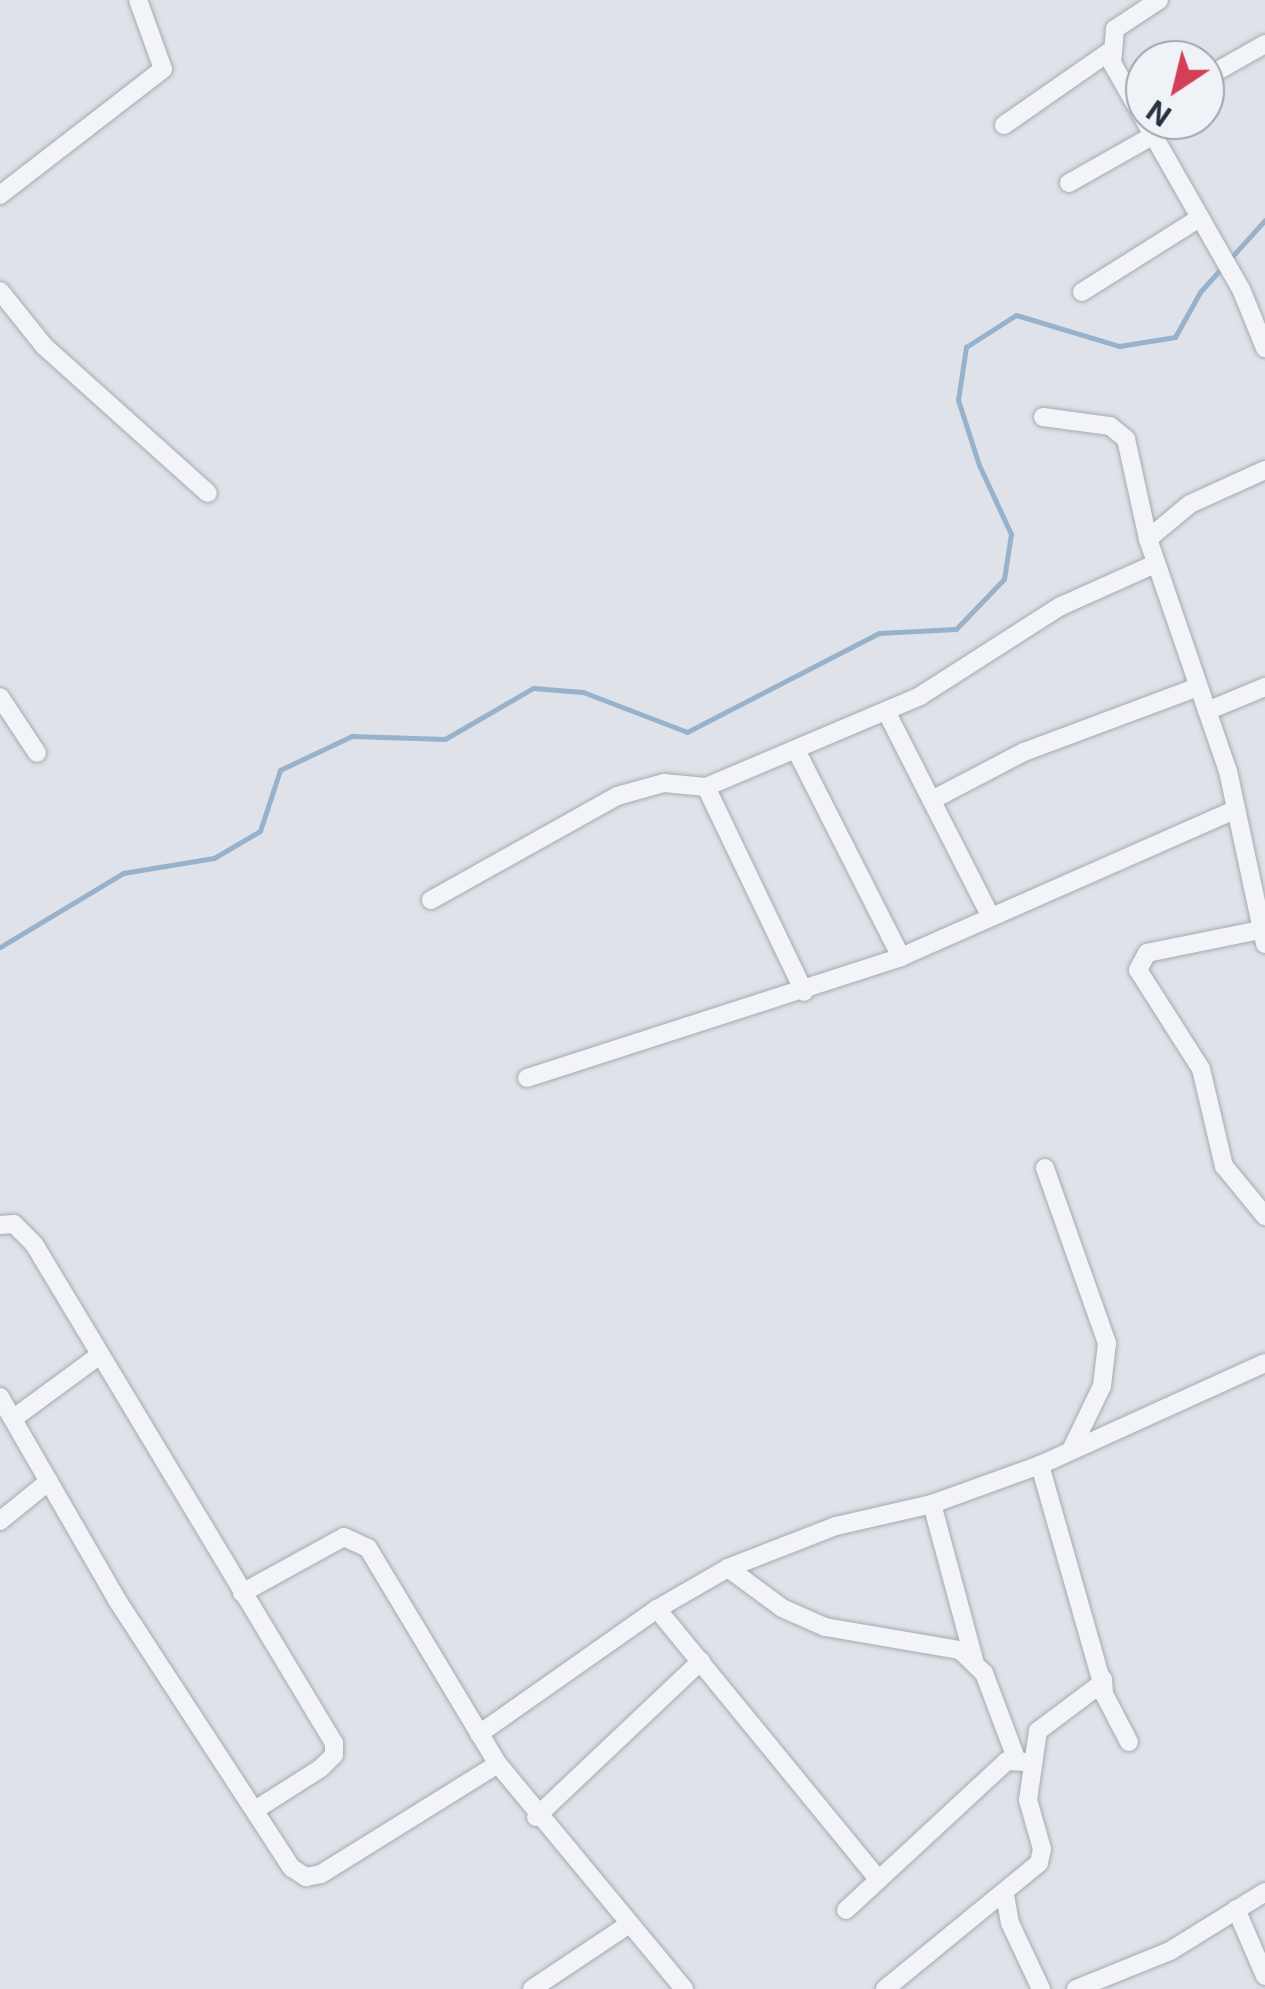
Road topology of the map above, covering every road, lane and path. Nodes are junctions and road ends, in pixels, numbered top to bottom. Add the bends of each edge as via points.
1 (138, 0) edge
2 (1159, 0) edge
3 (1265, 44) edge
4 (1108, 52) junction
5 (1225, 67) edge
6 (1125, 82) edge
7 (1004, 125) dead end
8 (1145, 140) edge
9 (1154, 140) edge
10 (1069, 183) dead end
11 (0, 195) edge
12 (1198, 219) junction
13 (0, 292) edge
14 (1082, 292) dead end
15 (1265, 348) edge
16 (1043, 417) dead end
17 (1265, 470) edge
18 (208, 493) dead end
19 (1148, 539) junction
20 (1155, 564) junction
21 (1198, 687) junction
22 (1265, 687) edge
23 (0, 697) edge
24 (886, 711) junction
25 (1206, 711) junction
26 (796, 750) junction
27 (37, 753) dead end
28 (706, 787) junction
29 (932, 800) junction
30 (1236, 809) junction
31 (1265, 853) edge
32 (1244, 855) junction
33 (431, 900) dead end
34 (992, 917) junction
35 (1263, 937) edge
36 (901, 958) junction
37 (804, 992) junction
38 (527, 1078) dead end
39 (1045, 1168) dead end
40 (1265, 1216) edge
41 (0, 1225) edge
42 (96, 1357) junction
43 (1265, 1363) edge
44 (0, 1397) edge
45 (14, 1418) junction
46 (1072, 1448) junction
47 (1040, 1465) junction
48 (49, 1481) junction
49 (932, 1504) junction
50 (0, 1521) edge
51 (728, 1568) junction
52 (242, 1593) junction
53 (657, 1609) junction
54 (974, 1660) junction
55 (701, 1662) junction
56 (1103, 1677) junction
57 (479, 1734) junction
58 (1129, 1742) dead end
59 (1016, 1758) junction
60 (498, 1764) junction
61 (1033, 1771) junction
62 (255, 1810) junction
63 (536, 1817) junction
64 (879, 1880) junction
65 (1265, 1892) edge
66 (1005, 1895) junction
67 (846, 1910) dead end
68 (1236, 1910) junction
69 (629, 1924) junction
70 (1265, 1976) edge
71 (532, 1989) edge
72 (684, 1989) edge
73 (885, 1989) edge
74 (1041, 1989) edge
75 (1076, 1989) edge

1 - 11 street via 163,68
2 - 4 street via 1124,19
3 - 5 street
4 - 6 street
4 - 7 street
8 - 10 street
9 - 12 street
12 - 14 street
12 - 15 street via 1241,289
13 - 18 street via 44,346
16 - 19 street via 1110,426 1126,438
17 - 19 street via 1190,504
19 - 20 street
20 - 21 street
20 - 24 street via 1061,606 963,673
21 - 25 street
21 - 29 street via 1024,752
22 - 25 street
23 - 27 street
24 - 26 street
24 - 29 street
25 - 30 street
26 - 28 street
26 - 36 street
28 - 33 street via 664,782 617,796
28 - 37 street
29 - 34 street
30 - 32 street
30 - 34 street
31 - 32 street
32 - 35 street
34 - 36 street
35 - 40 street via 1146,953 1138,970 1200,1069 1224,1166
36 - 37 street
37 - 38 street
39 - 46 street via 1107,1343 1102,1386
41 - 42 street via 14,1224 34,1244
42 - 45 street
42 - 52 street
43 - 46 street
44 - 45 street
45 - 48 street
46 - 47 street
47 - 49 street
47 - 56 street
48 - 50 street
48 - 62 street via 117,1600
49 - 51 street via 836,1526
49 - 54 street
51 - 53 street
51 - 54 street via 803,1620 933,1641
52 - 57 street via 331,1542 357,1539
52 - 62 street via 336,1750 321,1768
53 - 55 street
53 - 57 street
54 - 59 street
55 - 63 street
55 - 64 street
56 - 58 street via 1104,1694
56 - 61 street via 1098,1689 1041,1724
57 - 60 street
59 - 61 street
59 - 64 street
60 - 62 street via 312,1877 292,1868
60 - 63 street
61 - 66 street via 1028,1810 1042,1856
63 - 69 street
64 - 67 street
65 - 68 street
66 - 73 street
66 - 74 street via 1010,1923
68 - 70 street
68 - 75 street via 1170,1951
69 - 71 street
69 - 72 street

